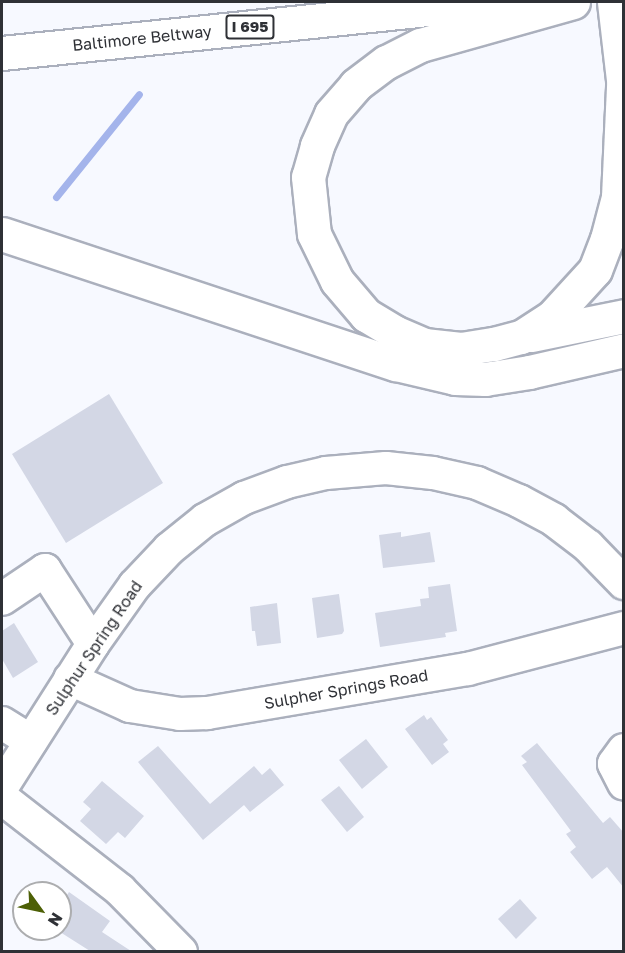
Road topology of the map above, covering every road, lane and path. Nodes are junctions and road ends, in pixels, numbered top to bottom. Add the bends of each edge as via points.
1 (498, 2) edge
2 (573, 2) edge
3 (614, 2) edge
4 (2, 53) edge
5 (623, 88) edge
6 (2, 234) edge
7 (624, 316) edge
8 (521, 337) junction
9 (624, 350) edge
10 (624, 583) edge
11 (2, 599) edge
12 (624, 628) edge
13 (93, 644) junction
14 (70, 679) junction
15 (2, 723) edge
16 (31, 741) junction
17 (624, 750) edge
18 (624, 784) edge
19 (2, 787) edge
20 (2, 798) edge
21 (181, 951) edge

1 - 4 main road, Baltimore Beltway / I 695
2 - 8 main road via 420,45 386,62 356,85 332,114 308,177 314,234 324,259 366,315 424,345 460,349
3 - 5 main road
5 - 8 main road via 618,197 595,270 553,316
6 - 9 main road via 396,364 455,378 485,379 529,372
7 - 8 main road
10 - 13 street, Sulphur Spring Road via 588,546 554,520 477,483 386,468 326,473 286,482 244,498 205,520 169,549 135,585
11 - 13 street via 45,570
12 - 14 street, Sulpher Springs Road via 468,669 207,713 180,714 130,706
13 - 14 street, Sulphur Spring Road
14 - 16 street, Sulphur Spring Road
15 - 16 street
16 - 19 street, Sulphur Spring Road
17 - 18 street via 614,764
20 - 21 street via 120,890

